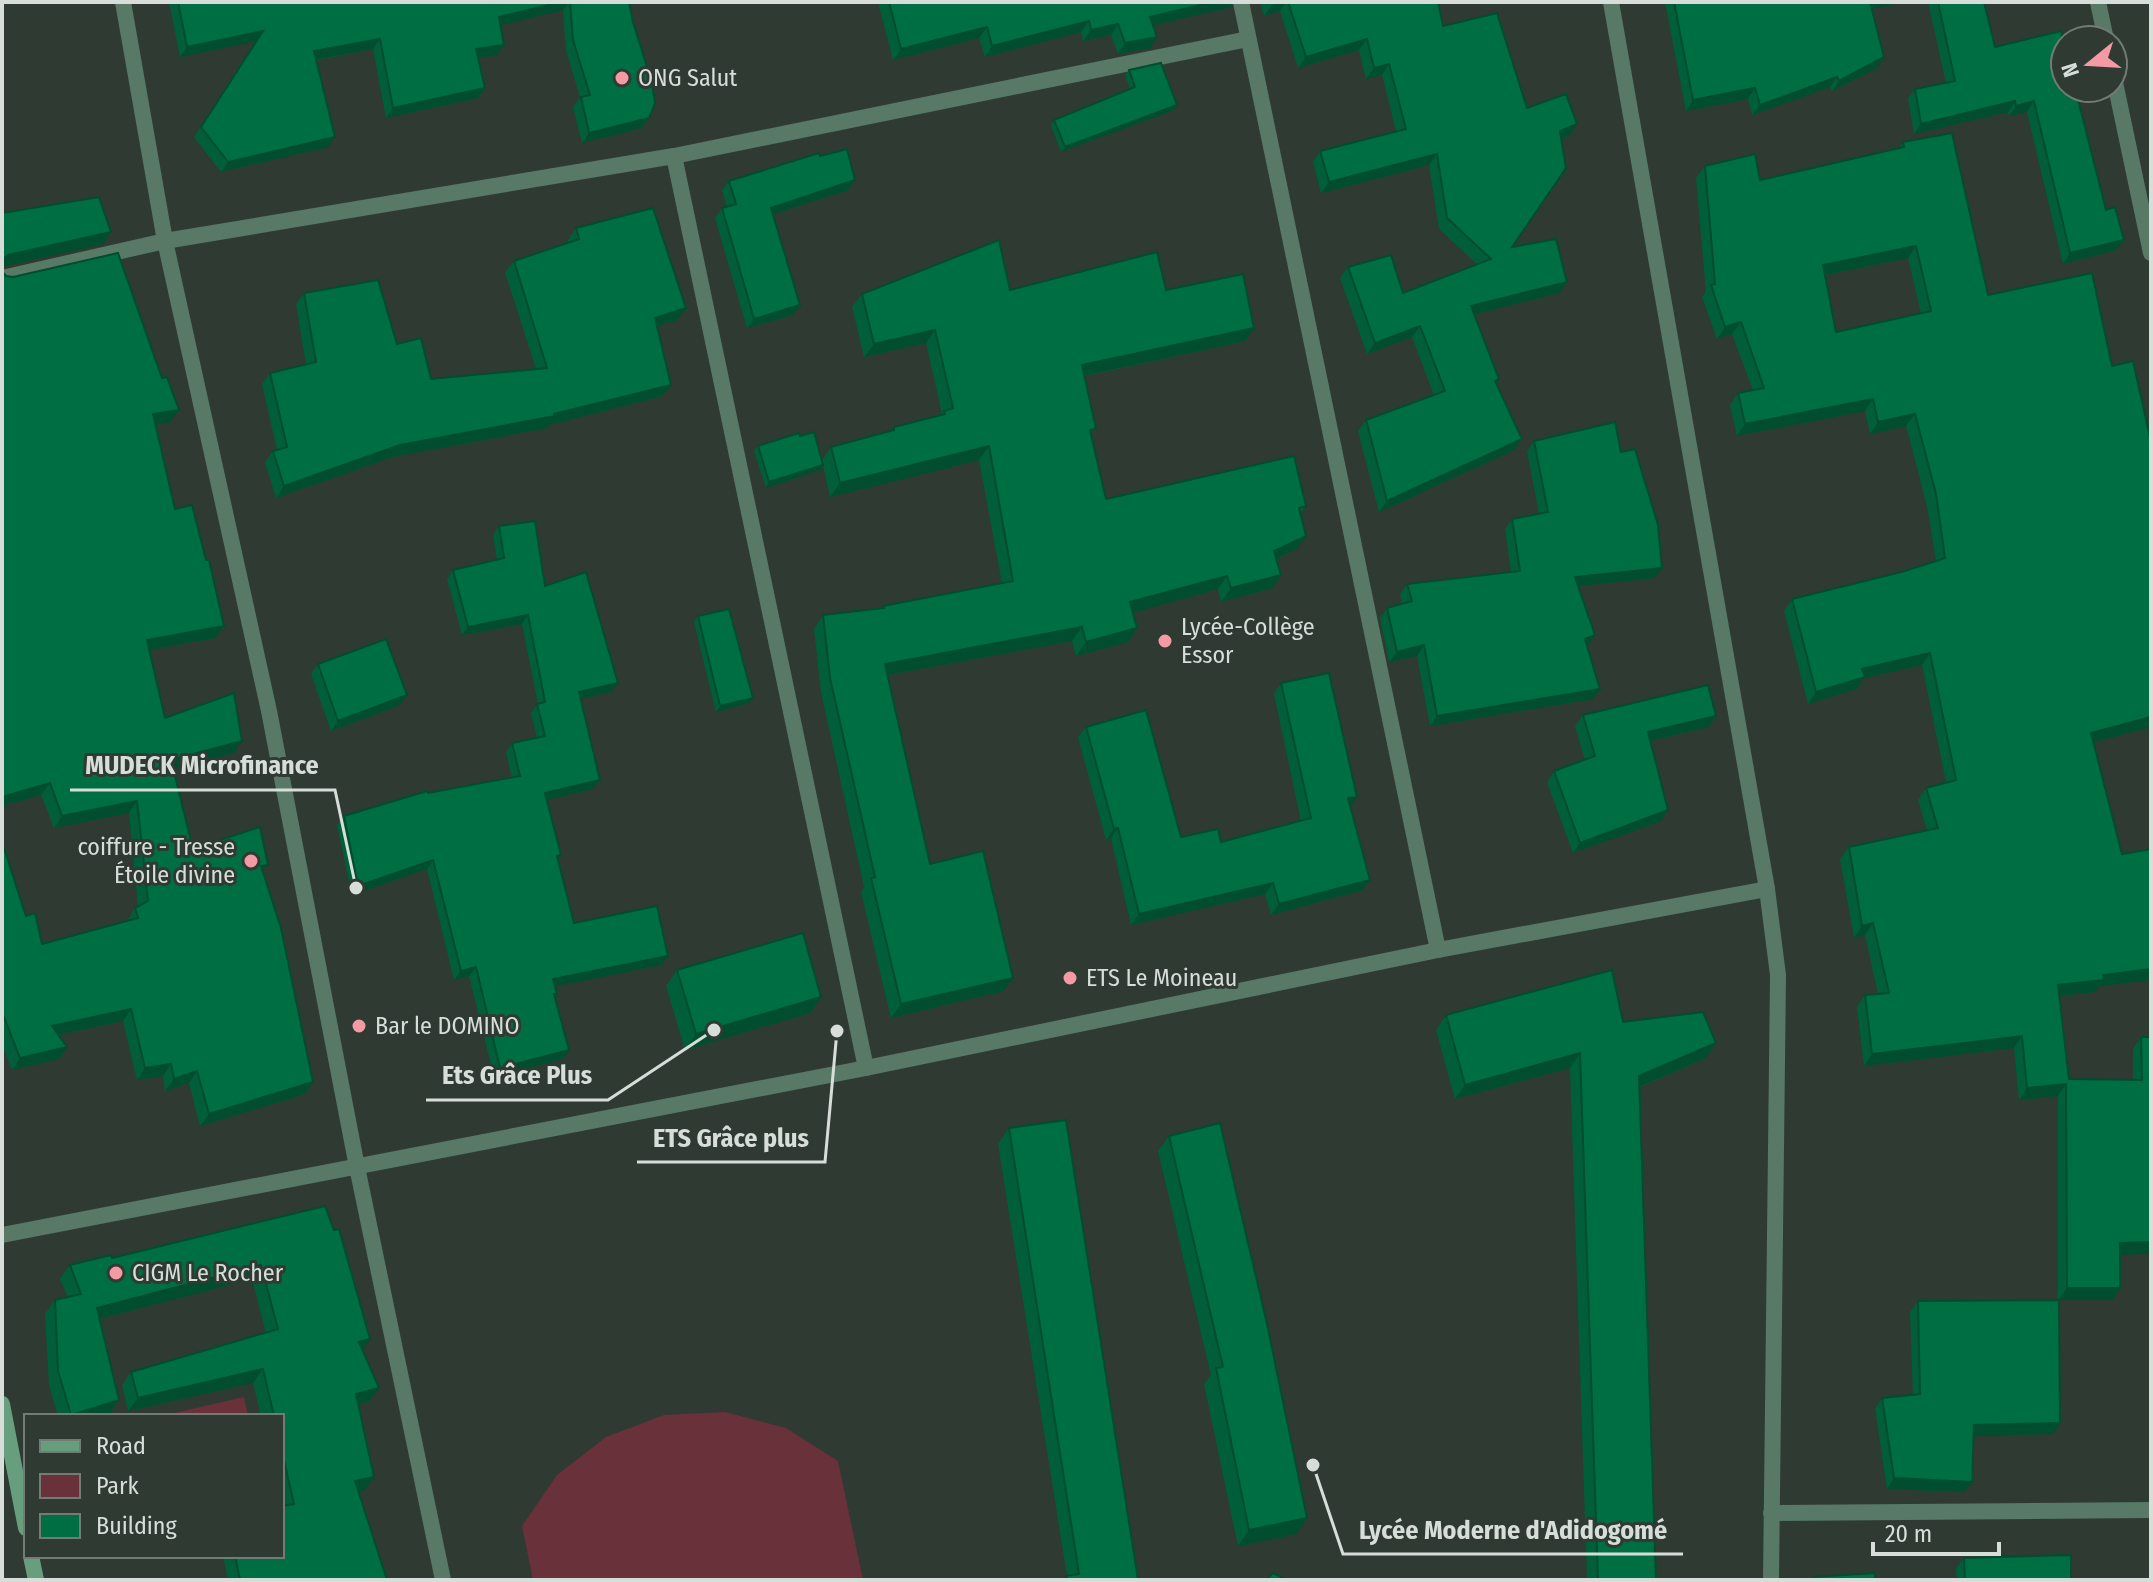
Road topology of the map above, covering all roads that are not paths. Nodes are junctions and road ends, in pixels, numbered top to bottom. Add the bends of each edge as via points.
1 (123, 2) edge
2 (1241, 2) edge
3 (1611, 2) edge
4 (2098, 2) edge
5 (2103, 24) edge
6 (1248, 39) junction
7 (2120, 104) edge
8 (674, 156) junction
9 (165, 241) junction
10 (2151, 253) edge
11 (2, 278) edge
12 (1767, 889) junction
13 (1438, 950) junction
14 (866, 1068) junction
15 (357, 1167) junction
16 (2, 1235) edge
17 (2, 1404) edge
18 (4, 1423) edge
19 (2151, 1510) edge
20 (1771, 1513) junction
21 (24, 1518) edge
22 (31, 1558) edge
23 (36, 1580) edge
24 (443, 1580) edge
25 (1771, 1580) edge

1 - 9 street
2 - 6 street
3 - 12 street
4 - 5 street
6 - 8 street
6 - 13 street
7 - 10 street
8 - 9 street
8 - 14 street
9 - 11 street
9 - 15 street via 269,711
12 - 13 street
12 - 20 street via 1778,975
13 - 14 street
14 - 15 street
15 - 16 street
15 - 24 street
17 - 18 main road
18 - 21 main road
19 - 20 street
20 - 25 street
22 - 23 main road

